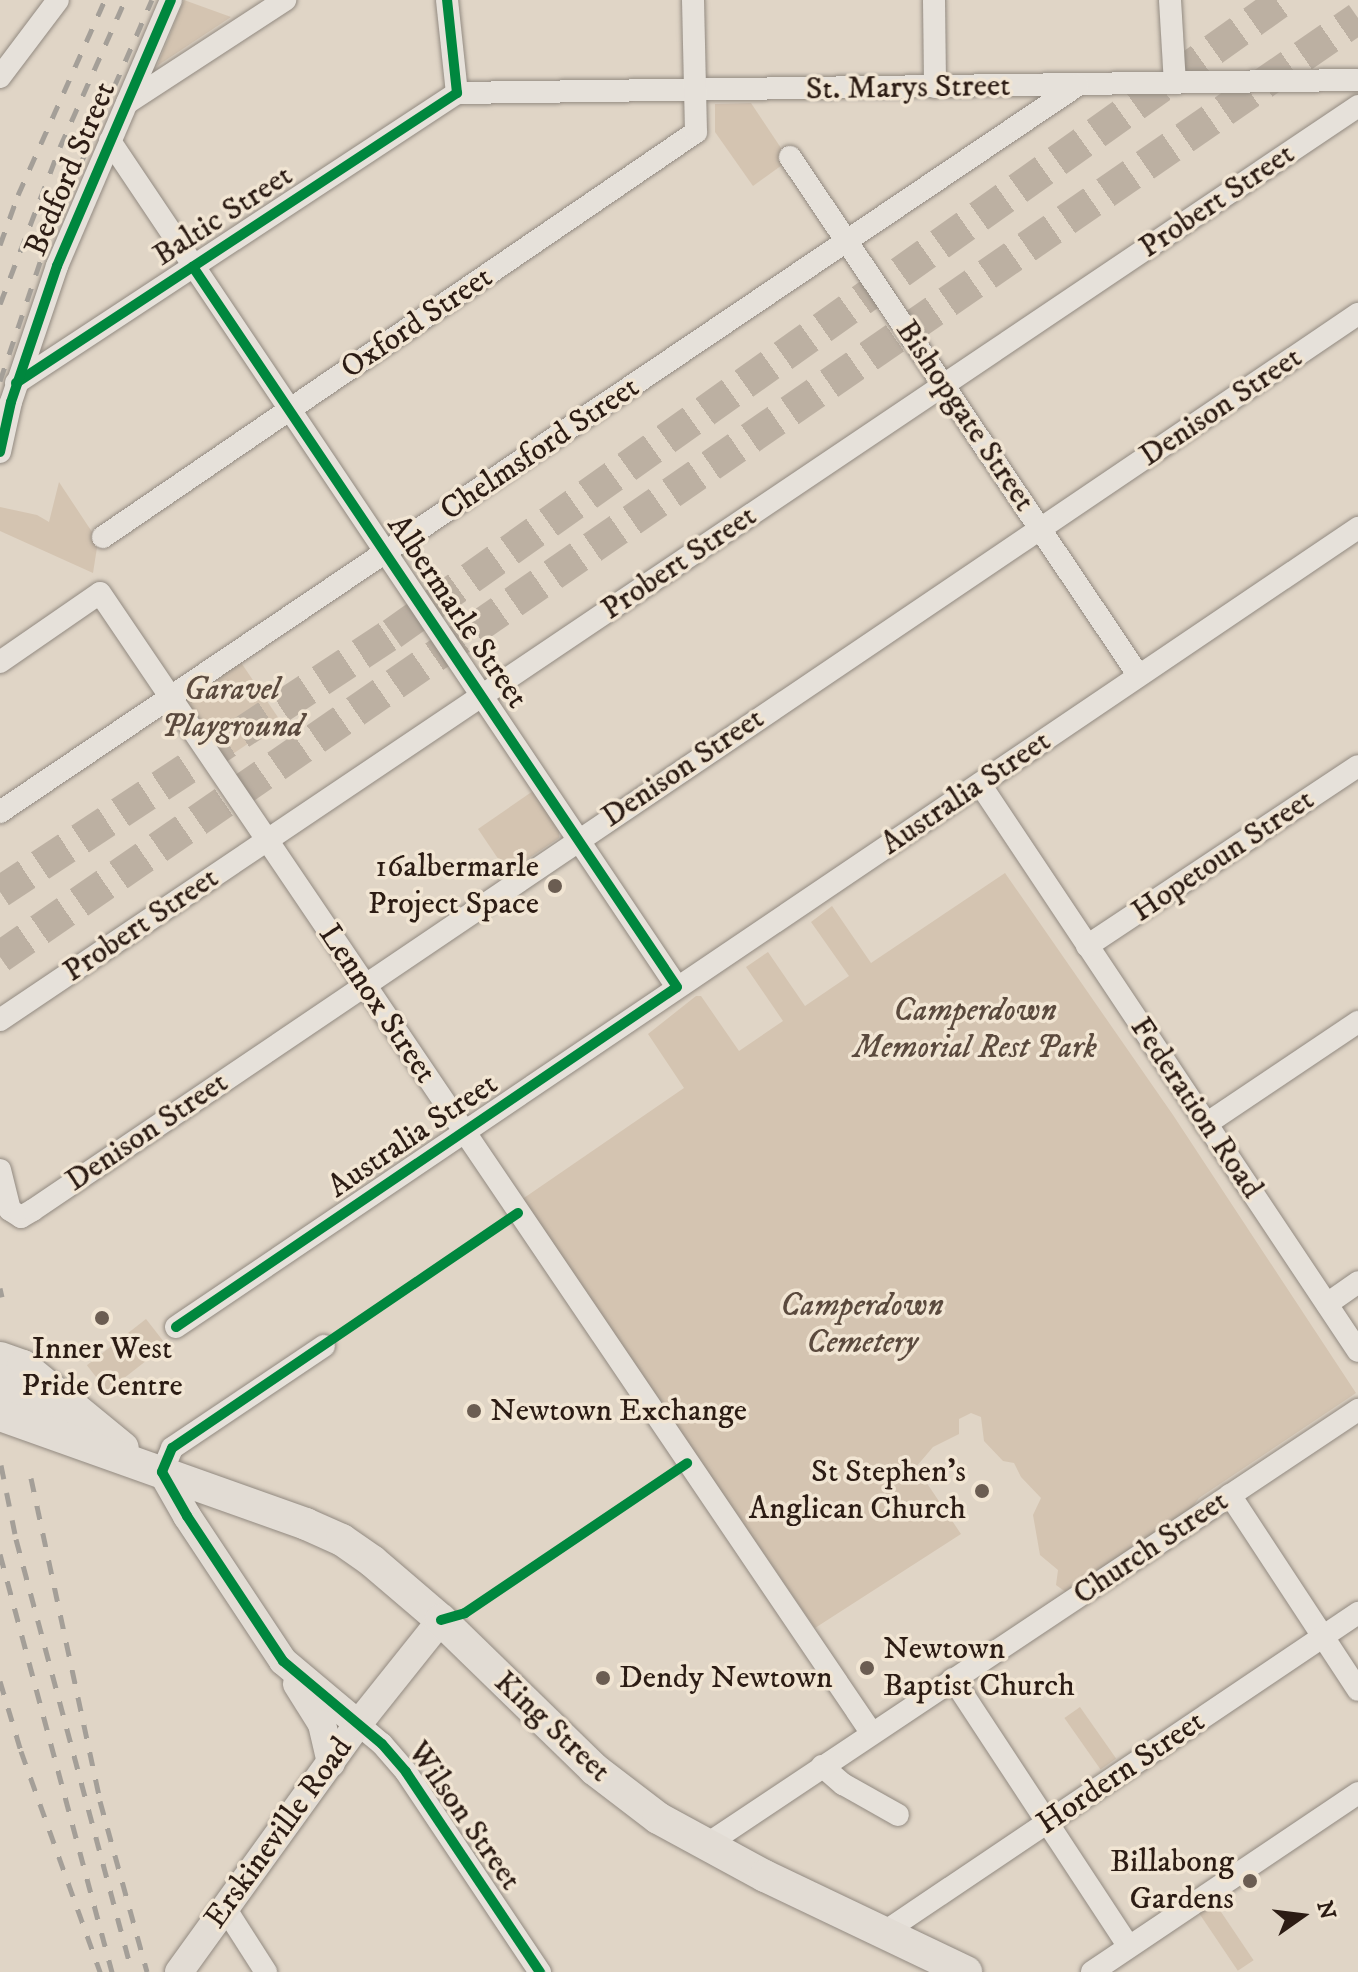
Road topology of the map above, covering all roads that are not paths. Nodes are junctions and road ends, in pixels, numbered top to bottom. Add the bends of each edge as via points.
1 (58, 0) edge
2 (171, 0) edge
3 (285, 0) edge
4 (447, 0) edge
5 (693, 0) edge
6 (934, 0) edge
7 (1170, 0) edge
8 (0, 77) edge
9 (1358, 80) edge
10 (1175, 83) junction
11 (1078, 85) junction
12 (935, 87) junction
13 (695, 91) junction
14 (457, 93) junction
15 (127, 103) junction
16 (1358, 106) edge
17 (110, 141) junction
18 (790, 157) dead end
19 (847, 242) junction
20 (193, 267) junction
21 (1358, 314) edge
22 (16, 383) junction
23 (944, 385) junction
24 (290, 409) junction
25 (0, 452) edge
26 (1041, 528) junction
27 (1358, 528) edge
28 (103, 537) dead end
29 (387, 553) junction
30 (0, 662) edge
31 (1139, 676) junction
32 (482, 696) junction
33 (170, 697) junction
34 (1358, 766) edge
35 (980, 784) junction
36 (0, 812) edge
37 (578, 839) junction
38 (267, 840) junction
39 (1087, 946) junction
40 (364, 985) junction
41 (677, 987) junction
42 (0, 1020) edge
43 (1358, 1022) edge
44 (1206, 1124) junction
45 (463, 1132) junction
46 (0, 1170) edge
47 (1358, 1282) edge
48 (1327, 1304) junction
49 (176, 1327) dead end
50 (324, 1346) dead end
51 (1358, 1351) edge
52 (6, 1363) edge
53 (1358, 1410) edge
54 (0, 1415) edge
55 (63, 1437) junction
56 (157, 1470) junction
57 (1230, 1495) junction
58 (1358, 1613) edge
59 (441, 1620) junction
60 (1323, 1637) junction
61 (283, 1661) junction
62 (953, 1679) junction
63 (1358, 1690) edge
64 (358, 1724) junction
65 (871, 1732) junction
66 (331, 1763) junction
67 (822, 1766) junction
68 (1358, 1793) edge
69 (898, 1815) dead end
70 (1048, 1822) junction
71 (706, 1845) junction
72 (225, 1908) junction
73 (883, 1933) junction
74 (1128, 1945) junction
75 (179, 1972) edge
76 (266, 1972) edge
77 (540, 1972) edge
78 (966, 1972) edge
79 (1092, 1972) edge

1 - 8 street
2 - 15 street, Bedford Street
3 - 15 street
4 - 14 street
5 - 13 street
6 - 12 street
7 - 10 street
9 - 10 street, St. Marys Street
10 - 11 street, St. Marys Street
11 - 12 street, St. Marys Street
11 - 19 street, Chelmsford Street
12 - 13 street, St. Marys Street
13 - 14 street, St. Marys Street
13 - 24 street, Oxford Street via 696,132
14 - 20 street, Baltic Street
15 - 17 street, Bedford Street
16 - 23 street, Probert Street
17 - 20 street, Albermarle Street
17 - 22 street, Bedford Street via 57,266
18 - 19 street, Bishopgate Street
19 - 23 street, Bishopgate Street
19 - 29 street, Chelmsford Street
20 - 22 street, Baltic Street
20 - 24 street, Albermarle Street
21 - 26 street, Denison Street
22 - 25 street, Bedford Street
23 - 26 street, Bishopgate Street
23 - 32 street, Probert Street
24 - 28 street, Oxford Street
24 - 29 street, Albermarle Street
26 - 31 street, Bishopgate Street
26 - 37 street, Denison Street
27 - 31 street, Australia Street
29 - 32 street, Albermarle Street
29 - 33 street, Chelmsford Street
30 - 33 street, Lennox Street via 100,593
31 - 35 street, Australia Street
32 - 37 street, Albermarle Street
32 - 38 street, Probert Street
33 - 36 street, Chelmsford Street
33 - 38 street, Lennox Street
34 - 39 street, Hopetoun Street
35 - 39 street, Federation Road
35 - 41 street, Australia Street
37 - 40 street, Denison Street
37 - 41 street, Albermarle Street
38 - 40 street, Lennox Street
38 - 42 street, Probert Street
39 - 44 street, Federation Road
40 - 45 street, Lennox Street
40 - 46 street, Denison Street via 21,1217 10,1210
41 - 45 street, Australia Street
43 - 44 street
44 - 48 street, Federation Road
45 - 49 street, Australia Street
45 - 65 street, Lennox Street
47 - 48 street
48 - 51 street, Federation Road
50 - 56 street via 172,1448
52 - 55 highway
52 - 56 highway, King Street
53 - 57 street, Church Street
54 - 55 highway, King Street
55 - 56 highway, King Street
56 - 59 highway, King Street via 342,1540
56 - 61 main road, Wilson Street
57 - 60 street
57 - 62 street, Church Street
58 - 60 street, Hordern Street
59 - 64 main road, Erskineville Road
59 - 71 highway, King Street via 594,1769 658,1818
60 - 63 street
60 - 70 street, Hordern Street
61 - 64 main road, Wilson Street
61 - 66 main road via 322,1724
62 - 65 street, Church Street
62 - 70 street
64 - 66 main road, Erskineville Road
64 - 77 street, Wilson Street via 406,1772
65 - 67 street, Church Street
66 - 72 main road, Erskineville Road
67 - 69 street
67 - 71 street, Church Street
68 - 74 street
70 - 73 street, Hordern Street
70 - 74 street
71 - 73 highway, King Street
72 - 75 main road, Erskineville Road
72 - 76 street
73 - 78 highway, King Street
74 - 79 street

